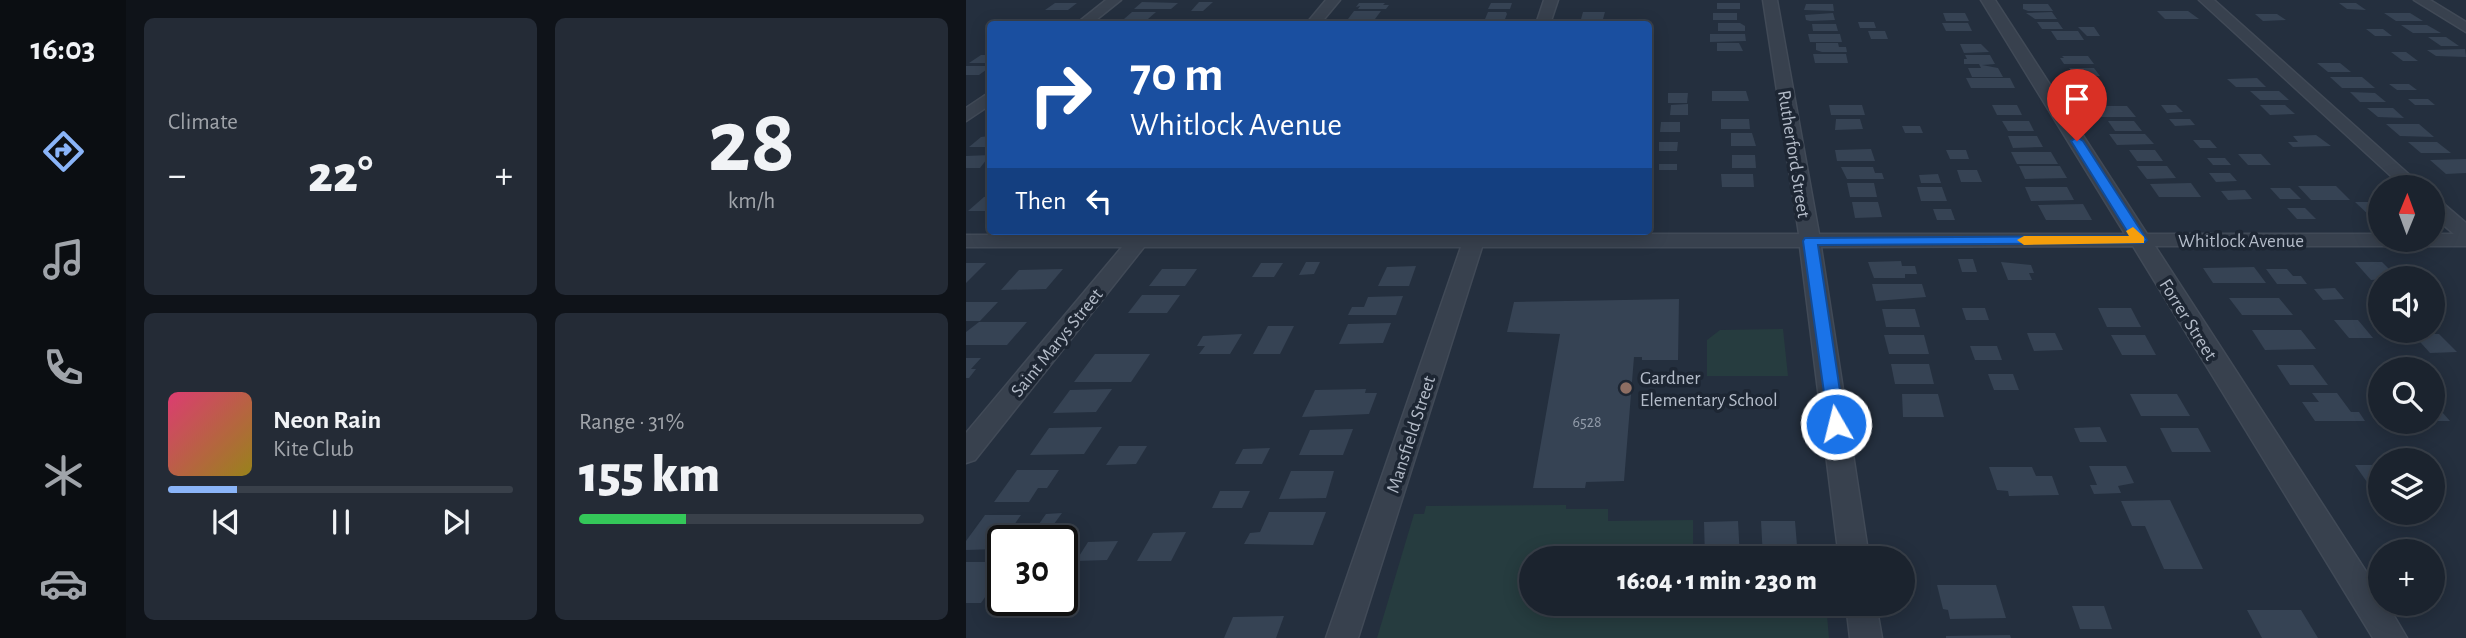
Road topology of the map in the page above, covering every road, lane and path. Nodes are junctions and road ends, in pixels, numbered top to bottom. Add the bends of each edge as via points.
1 (1114, 0) edge
2 (1333, 0) edge
3 (1551, 0) edge
4 (1770, 0) edge
5 (1988, 0) edge
6 (2206, 0) edge
7 (2421, 0) edge
8 (1087, 21) edge
9 (1316, 21) edge
10 (1544, 21) edge
11 (2466, 28) edge
12 (987, 99) edge
13 (966, 116) edge
14 (2401, 175) edge
15 (2445, 215) edge
16 (2466, 234) edge
17 (1142, 236) edge
18 (1475, 236) edge
19 (2139, 240) junction
20 (2466, 240) edge
21 (966, 241) edge
22 (1810, 241) junction
23 (966, 452) edge
24 (1852, 546) edge
25 (1863, 616) edge
26 (1342, 638) edge
27 (1866, 638) edge
28 (2390, 638) edge

1 - 8 street
2 - 9 street
3 - 10 street
4 - 22 street, Rutherford Street
5 - 19 street, Forrer Street
6 - 14 street
7 - 11 street
12 - 13 street
15 - 16 street
17 - 18 street, Whitlock Avenue
17 - 21 street, Whitlock Avenue
17 - 23 street, Saint Marys Street
18 - 22 street, Whitlock Avenue
18 - 26 street, Mansfield Street
19 - 20 street, Whitlock Avenue
19 - 22 street, Whitlock Avenue
19 - 28 street, Forrer Street
22 - 24 street, Rutherford Street
25 - 27 street

